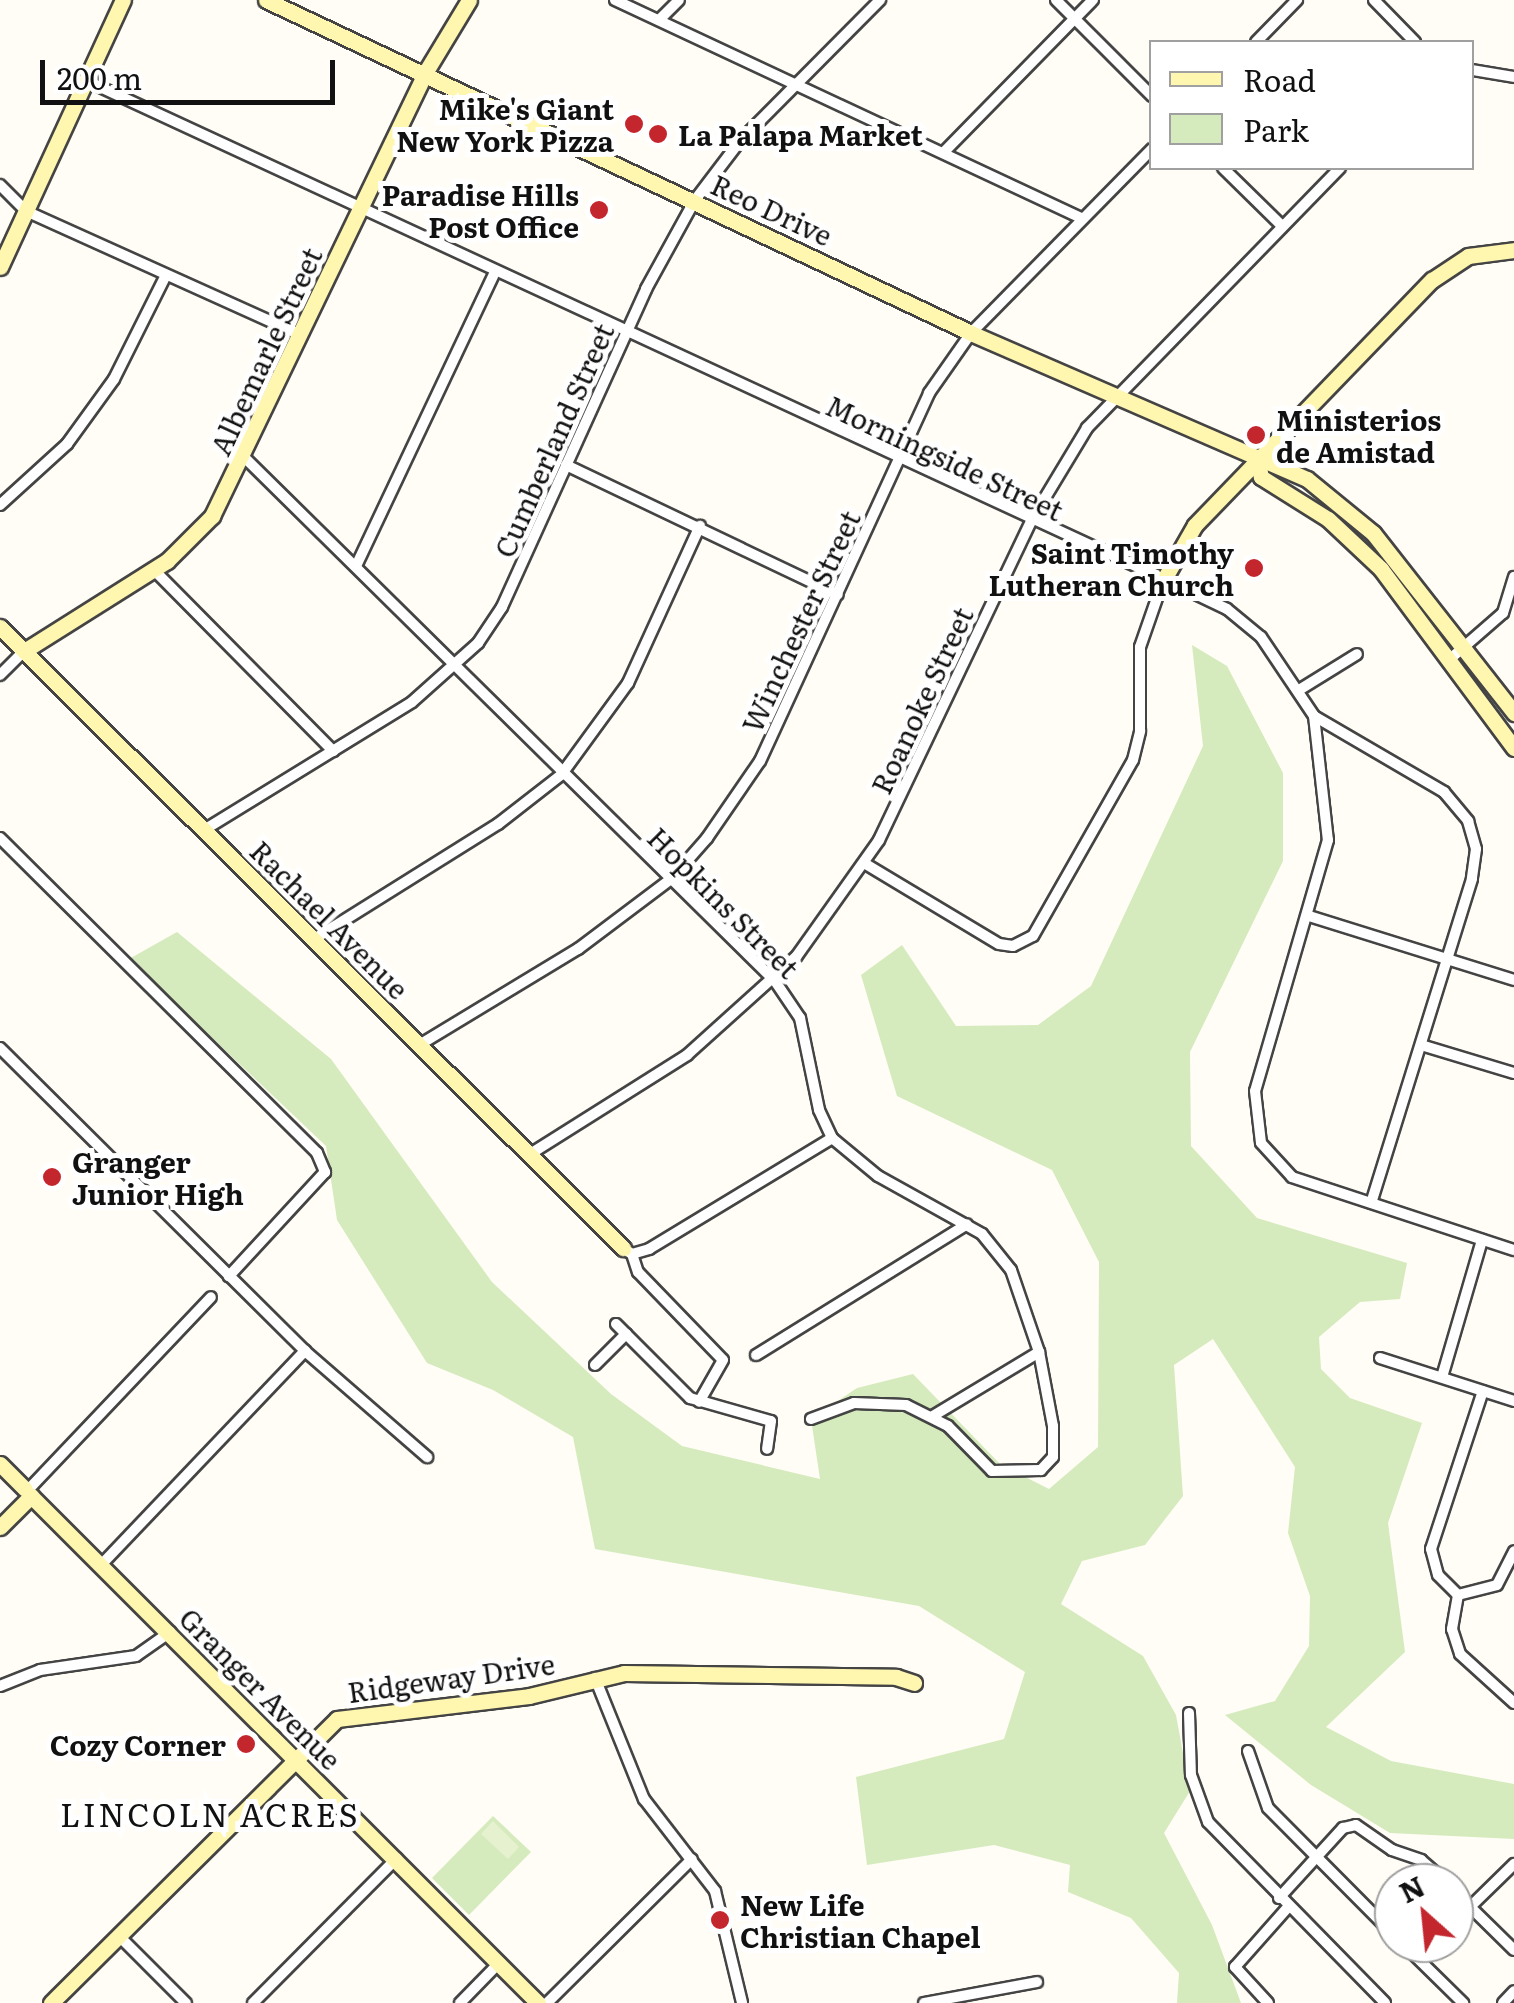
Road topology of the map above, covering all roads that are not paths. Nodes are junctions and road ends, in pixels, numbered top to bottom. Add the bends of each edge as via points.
1 (123, 0) edge
2 (266, 0) edge
3 (469, 0) edge
4 (615, 0) edge
5 (678, 0) edge
6 (880, 0) edge
7 (1056, 0) edge
8 (1093, 0) edge
9 (1297, 0) edge
10 (1374, 0) edge
11 (1074, 18) junction
12 (659, 20) junction
13 (1258, 40) edge
14 (1412, 40) edge
15 (1474, 70) edge
16 (425, 73) junction
17 (1514, 77) edge
18 (85, 80) junction
19 (794, 85) junction
20 (1149, 93) edge
21 (944, 152) junction
22 (1149, 152) edge
23 (1225, 170) edge
24 (1338, 170) edge
25 (0, 185) edge
26 (695, 200) junction
27 (360, 208) junction
28 (26, 211) junction
29 (1080, 218) junction
30 (1282, 226) junction
31 (1514, 250) edge
32 (0, 267) edge
33 (494, 272) junction
34 (166, 276) junction
35 (626, 333) junction
36 (971, 333) junction
37 (300, 335) junction
38 (1115, 398) junction
39 (243, 456) junction
40 (895, 458) junction
41 (1258, 462) junction
42 (566, 465) junction
43 (0, 505) edge
44 (1030, 522) junction
45 (700, 526) junction
46 (356, 566) junction
47 (154, 570) junction
48 (1514, 577) edge
49 (1163, 581) junction
50 (838, 594) junction
51 (0, 627) edge
52 (1468, 648) junction
53 (24, 651) junction
54 (1357, 654) dead end
55 (1450, 660) junction
56 (458, 668) junction
57 (0, 675) edge
58 (1299, 690) junction
59 (1514, 712) edge
60 (1314, 716) junction
61 (1514, 748) edge
62 (333, 751) junction
63 (562, 775) junction
64 (204, 830) junction
65 (0, 838) edge
66 (864, 863) junction
67 (671, 879) junction
68 (1310, 916) junction
69 (314, 939) junction
70 (1448, 959) junction
71 (1514, 980) edge
72 (775, 981) junction
73 (421, 1044) junction
74 (1422, 1045) junction
75 (0, 1048) edge
76 (1514, 1073) edge
77 (832, 1138) junction
78 (530, 1154) junction
79 (1371, 1204) junction
80 (967, 1224) junction
81 (1482, 1240) junction
82 (1514, 1250) edge
83 (628, 1251) junction
84 (230, 1276) junction
85 (211, 1298) dead end
86 (616, 1324) dead end
87 (626, 1334) junction
88 (305, 1351) junction
89 (1039, 1352) junction
90 (756, 1355) dead end
91 (1380, 1358) dead end
92 (595, 1365) dead end
93 (1442, 1377) junction
94 (1483, 1391) junction
95 (1514, 1401) edge
96 (698, 1402) junction
97 (932, 1416) junction
98 (811, 1419) dead end
99 (767, 1449) dead end
100 (427, 1456) dead end
101 (0, 1464) edge
102 (28, 1492) junction
103 (0, 1527) edge
104 (1514, 1551) edge
105 (101, 1565) junction
106 (1458, 1595) junction
107 (170, 1632) junction
108 (595, 1678) junction
109 (914, 1683) dead end
110 (0, 1686) edge
111 (1514, 1703) edge
112 (1189, 1713) dead end
113 (1248, 1751) dead end
114 (295, 1755) junction
115 (1315, 1857) junction
116 (397, 1858) junction
117 (692, 1859) junction
118 (1424, 1863) edge
119 (1514, 1864) edge
120 (1279, 1898) junction
121 (1474, 1904) edge
122 (1288, 1907) junction
123 (1474, 1912) edge
124 (1374, 1915) edge
125 (118, 1935) junction
126 (1514, 1950) edge
127 (500, 1962) junction
128 (1422, 1963) edge
129 (1036, 1982) dead end
130 (1514, 1991) edge
131 (51, 2003) edge
132 (186, 2003) edge
133 (253, 2003) edge
134 (460, 2003) edge
135 (538, 2003) edge
136 (547, 2003) edge
137 (742, 2003) edge
138 (924, 2003) edge
139 (1268, 2003) edge
140 (1385, 2003) edge
141 (1462, 2003) edge
142 (1503, 2003) edge

1 - 18 street
2 - 16 street, Reo Drive
3 - 16 street, Albemarle Street
4 - 12 street
5 - 12 street
6 - 19 street, Cumberland Street
7 - 11 street
8 - 11 street
9 - 13 street
10 - 14 street
11 - 20 street
11 - 21 street
12 - 19 street
15 - 17 street
16 - 26 street, Reo Drive
16 - 27 street, Albemarle Street
18 - 27 street, Morningside Street
18 - 28 street
19 - 21 street
19 - 26 street, Cumberland Street
21 - 29 street
22 - 29 street, Winchester Street
23 - 30 street
24 - 30 street, Roanoke Street
25 - 28 street
26 - 35 street, Cumberland Street
26 - 36 street, Reo Drive
27 - 33 street, Morningside Street
27 - 37 street, Albemarle Street
28 - 32 street
28 - 34 street
29 - 36 street, Winchester Street
30 - 38 street, Roanoke Street
31 - 41 street via 1478,253 1440,273
33 - 35 street, Morningside Street
33 - 46 street
34 - 37 street
34 - 43 street via 114,379 67,444
35 - 40 street, Morningside Street
35 - 42 street, Cumberland Street
36 - 38 street, Reo Drive
36 - 40 street, Winchester Street via 928,393
37 - 39 street, Albemarle Street
38 - 41 street, Reo Drive
38 - 44 street, Roanoke Street via 1086,428
39 - 46 street, Hopkins Street
39 - 47 street, Albemarle Street via 202,528
40 - 44 street, Morningside Street
40 - 50 street, Winchester Street
41 - 49 street via 1196,525
41 - 52 street, Reo Drive via 1274,462 1340,502
41 - 55 street, Reo Drive via 1261,477 1328,519 1368,554
42 - 45 street
42 - 56 street, Cumberland Street via 502,607
44 - 49 street, Morningside Street
44 - 66 street, Roanoke Street
45 - 50 street
45 - 63 street via 628,683
46 - 56 street, Hopkins Street
47 - 53 street, Albemarle Street
47 - 62 street
48 - 52 street via 1502,612
49 - 58 street, Morningside Street via 1226,609 1278,655
49 - 66 street via 1140,647 1140,731 1114,800 1032,936 1013,946 993,940
50 - 67 street, Winchester Street via 760,761
51 - 53 street, Rachael Avenue
52 - 55 street
52 - 59 street, Reo Drive
53 - 57 street
53 - 64 street, Rachael Avenue
54 - 58 street
55 - 61 street, Reo Drive
56 - 62 street, Cumberland Street
56 - 63 street, Hopkins Street
58 - 60 street, Morningside Street
60 - 68 street, Morningside Street via 1328,840
60 - 70 street via 1444,792 1468,821 1475,870
62 - 64 street, Cumberland Street
63 - 67 street, Hopkins Street
63 - 69 street via 498,824
64 - 69 street, Rachael Avenue
65 - 84 street via 317,1153 325,1172
66 - 72 street, Roanoke Street
67 - 72 street, Hopkins Street
67 - 73 street, Winchester Street via 578,950
68 - 70 street
68 - 79 street, Morningside Street via 1255,1091 1255,1121 1261,1143 1284,1173
69 - 73 street, Rachael Avenue
70 - 71 street
70 - 74 street
72 - 77 street, Hopkins Street via 800,1018
72 - 78 street, Roanoke Street via 686,1055
73 - 78 street, Rachael Avenue
74 - 76 street
74 - 79 street
75 - 84 street
77 - 80 street via 878,1176
77 - 83 street
78 - 83 street, Rachael Avenue
79 - 81 street, Morningside Street
80 - 89 street via 1011,1270
80 - 90 street
81 - 82 street, Morningside Street
81 - 93 street
83 - 96 street via 638,1272 723,1360
84 - 88 street
85 - 102 street
86 - 87 street
87 - 92 street
87 - 96 street
88 - 100 street
88 - 105 street
89 - 97 street
89 - 97 street via 1054,1447 1041,1470 992,1471
91 - 93 street
93 - 94 street
94 - 95 street
94 - 106 street via 1431,1549 1438,1575
96 - 99 street via 771,1422
97 - 98 street via 882,1402 854,1403
101 - 102 street, Granger Avenue
102 - 103 street
102 - 105 street, Granger Avenue
104 - 106 street via 1498,1585
105 - 107 street, Granger Avenue
106 - 111 street via 1452,1629 1460,1654
107 - 110 street via 136,1656 27,1673
107 - 114 street, Granger Avenue
108 - 109 street, Ridgeway Drive via 797,1675
108 - 114 street, Ridgeway Drive via 529,1696 360,1712 337,1719
108 - 117 street via 644,1799
112 - 120 street via 1191,1776 1208,1822
113 - 115 street via 1268,1808
114 - 116 street, Granger Avenue
114 - 125 street, Ridgeway Drive
115 - 118 street via 1356,1824
115 - 120 street
115 - 124 street
116 - 127 street, Granger Avenue
116 - 133 street
117 - 136 street
117 - 137 street via 716,1890
119 - 121 street
120 - 122 street
122 - 139 street via 1235,1967
122 - 140 street
123 - 126 street
125 - 131 street, Ridgeway Drive
125 - 132 street
127 - 134 street
127 - 135 street, Granger Avenue
128 - 141 street
129 - 138 street
130 - 142 street

